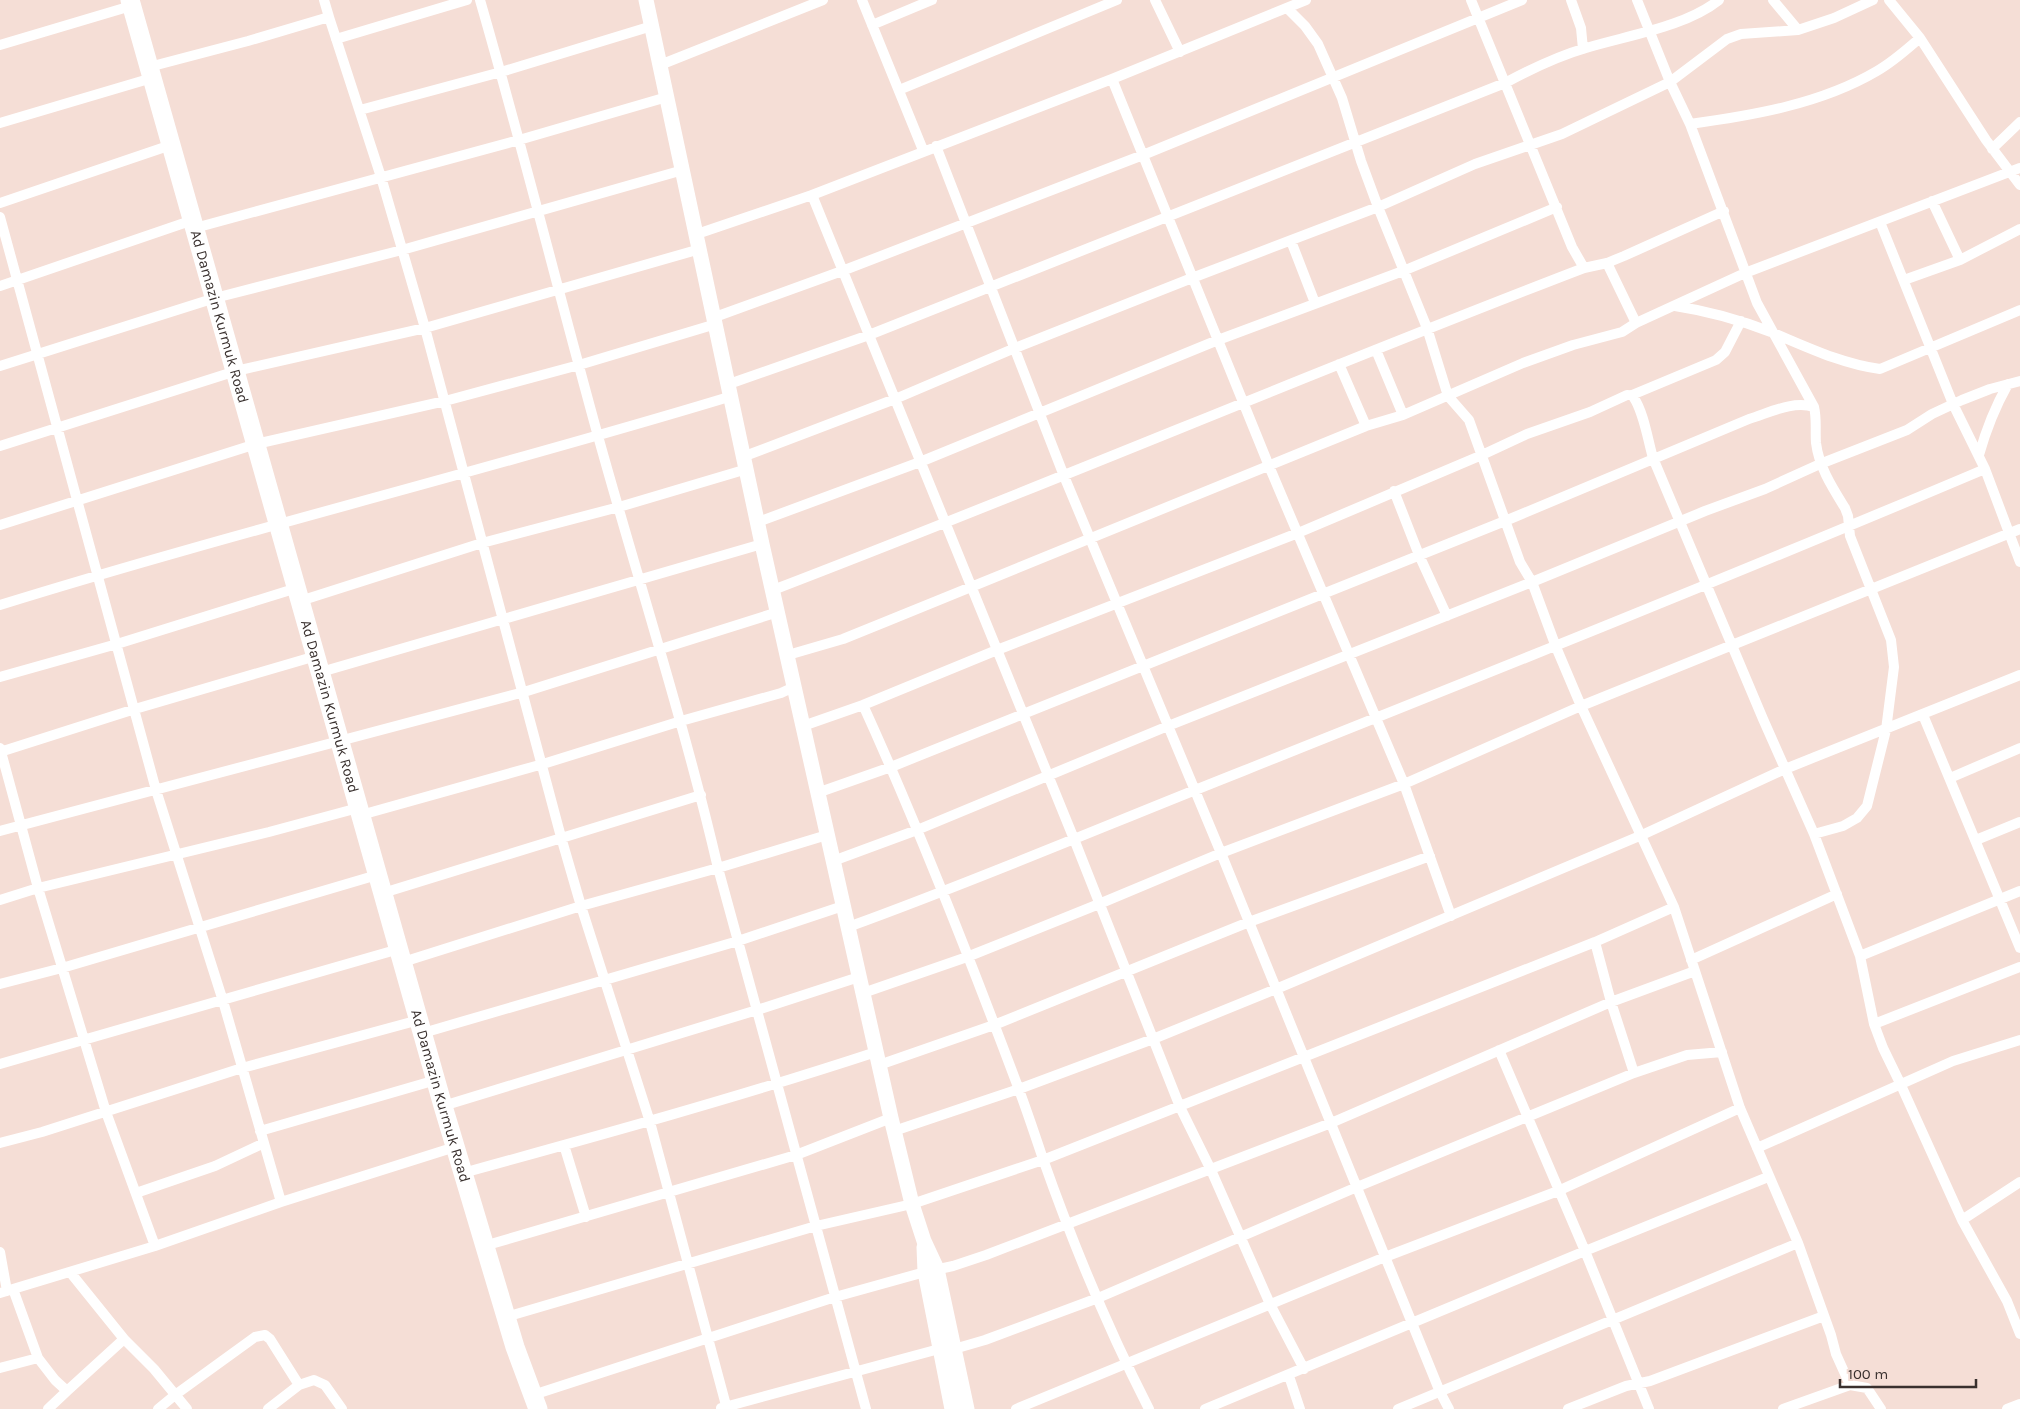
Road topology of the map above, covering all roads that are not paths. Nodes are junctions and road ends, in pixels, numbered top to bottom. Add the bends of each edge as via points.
1 (324, 0) edge
2 (467, 0) edge
3 (480, 0) edge
4 (646, 0) edge
5 (824, 0) edge
6 (862, 0) edge
7 (932, 0) edge
8 (1117, 0) edge
9 (1155, 0) edge
10 (1306, 0) edge
11 (1471, 0) edge
12 (1522, 0) edge
13 (1571, 0) edge
14 (1637, 0) edge
15 (1720, 0) edge
16 (1773, 0) edge
17 (1873, 0) edge
18 (1889, 0) edge
19 (130, 3) edge
20 (1287, 8) junction
21 (329, 17) junction
22 (1480, 18) junction
23 (872, 25) junction
24 (652, 26) junction
25 (1649, 30) junction
26 (1798, 30) junction
27 (336, 38) junction
28 (1920, 38) junction
29 (0, 45) edge
30 (1584, 49) junction
31 (1180, 52) junction
32 (660, 65) junction
33 (150, 72) junction
34 (501, 72) junction
35 (1332, 77) junction
36 (1112, 79) junction
37 (1505, 82) junction
38 (1670, 82) junction
39 (899, 90) junction
40 (667, 97) junction
41 (360, 110) junction
42 (2020, 122) edge
43 (0, 123) edge
44 (1690, 124) junction
45 (519, 140) junction
46 (1356, 141) junction
47 (172, 145) junction
48 (1531, 145) junction
49 (936, 146) junction
50 (1992, 149) junction
51 (923, 150) junction
52 (1143, 155) junction
53 (2020, 168) edge
54 (683, 170) junction
55 (2008, 172) junction
56 (381, 177) junction
57 (2020, 185) edge
58 (812, 195) junction
59 (1932, 201) junction
60 (0, 203) edge
61 (1378, 207) junction
62 (1557, 207) junction
63 (1724, 211) junction
64 (537, 213) junction
65 (1168, 216) junction
66 (0, 217) edge
67 (966, 222) junction
68 (1880, 222) junction
69 (194, 224) junction
70 (2020, 229) edge
71 (697, 234) junction
72 (1291, 241) junction
73 (700, 249) junction
74 (402, 250) junction
75 (1960, 260) junction
76 (1607, 263) junction
77 (1584, 268) junction
78 (842, 271) junction
79 (1403, 271) junction
80 (1745, 273) junction
81 (1192, 278) junction
82 (18, 280) junction
83 (1904, 280) junction
84 (0, 286) edge
85 (990, 286) junction
86 (558, 291) junction
87 (215, 298) junction
88 (1315, 303) junction
89 (1674, 306) junction
90 (2020, 310) edge
91 (715, 320) junction
92 (1741, 321) junction
93 (1636, 323) junction
94 (425, 328) junction
95 (1427, 328) junction
96 (1772, 333) junction
97 (869, 335) junction
98 (1218, 340) junction
99 (1014, 348) junction
100 (1931, 348) junction
101 (1376, 350) junction
102 (37, 353) junction
103 (1339, 364) junction
104 (579, 365) junction
105 (0, 366) edge
106 (236, 371) junction
107 (2020, 381) edge
108 (2008, 384) junction
109 (730, 390) junction
110 (1448, 396) junction
111 (1632, 396) junction
112 (894, 399) junction
113 (445, 401) junction
114 (1244, 404) junction
115 (1953, 404) junction
116 (1814, 407) junction
117 (1040, 413) junction
118 (1403, 415) junction
119 (58, 426) junction
120 (1366, 426) junction
121 (598, 436) junction
122 (256, 444) junction
123 (0, 446) edge
124 (1482, 455) junction
125 (1979, 455) junction
126 (1653, 458) junction
127 (746, 462) junction
128 (920, 462) junction
129 (1820, 464) junction
130 (1269, 466) junction
131 (1985, 469) junction
132 (464, 473) junction
133 (1064, 476) junction
134 (1394, 491) junction
135 (78, 501) junction
136 (618, 507) junction
137 (1505, 521) junction
138 (1680, 521) junction
139 (758, 522) junction
140 (946, 524) junction
141 (0, 525) edge
142 (280, 525) junction
143 (1849, 527) junction
144 (2020, 528) edge
145 (1298, 533) junction
146 (2008, 534) junction
147 (1090, 538) junction
148 (482, 543) junction
149 (762, 544) junction
150 (1419, 555) junction
151 (2020, 562) edge
152 (99, 575) junction
153 (640, 580) junction
154 (1532, 582) junction
155 (1706, 585) junction
156 (971, 586) junction
157 (1871, 587) junction
158 (773, 590) junction
159 (1323, 594) junction
160 (298, 595) junction
161 (1118, 603) junction
162 (0, 606) edge
163 (778, 612) junction
164 (1447, 616) junction
165 (502, 620) junction
166 (117, 644) junction
167 (1733, 645) junction
168 (1556, 647) junction
169 (661, 650) junction
170 (997, 650) junction
171 (788, 655) junction
172 (1349, 655) junction
173 (318, 664) junction
174 (1143, 665) junction
175 (2020, 675) edge
176 (0, 677) edge
177 (794, 687) junction
178 (524, 692) junction
179 (863, 705) junction
180 (1581, 706) junction
181 (134, 709) junction
182 (1023, 714) junction
183 (1923, 715) junction
184 (1375, 718) junction
185 (682, 721) junction
186 (803, 726) junction
187 (1168, 726) junction
188 (1886, 730) junction
189 (340, 742) junction
190 (2020, 748) edge
191 (0, 750) edge
192 (543, 764) junction
193 (891, 767) junction
194 (1785, 769) junction
195 (1048, 776) junction
196 (1950, 778) junction
197 (1404, 784) junction
198 (156, 790) junction
199 (1194, 790) junction
200 (817, 793) junction
201 (701, 795) junction
202 (359, 811) junction
203 (2020, 822) edge
204 (21, 826) junction
205 (917, 830) junction
206 (0, 831) edge
207 (1814, 834) junction
208 (827, 835) junction
209 (1642, 835) junction
210 (561, 837) junction
211 (1074, 839) junction
212 (1976, 840) junction
213 (1221, 853) junction
214 (176, 855) junction
215 (1430, 856) junction
216 (833, 861) junction
217 (718, 868) junction
218 (377, 874) junction
219 (38, 888) junction
220 (2020, 891) edge
221 (383, 893) junction
222 (942, 893) junction
223 (1837, 894) junction
224 (2000, 899) junction
225 (0, 900) edge
226 (1099, 904) junction
227 (581, 906) junction
228 (843, 906) junction
229 (1674, 907) junction
230 (1451, 916) junction
231 (1249, 922) junction
232 (199, 926) junction
233 (848, 926) junction
234 (738, 941) junction
235 (1595, 942) junction
236 (2020, 948) edge
237 (401, 956) junction
238 (967, 956) junction
239 (1860, 956) junction
240 (1693, 966) junction
241 (2020, 967) edge
242 (62, 968) junction
243 (1126, 973) junction
244 (859, 976) junction
245 (605, 979) junction
246 (0, 984) edge
247 (1276, 989) junction
248 (863, 993) junction
249 (223, 1001) junction
250 (1611, 1002) junction
251 (757, 1010) junction
252 (1874, 1024) junction
253 (994, 1025) junction
254 (421, 1027) junction
255 (1153, 1039) junction
256 (2020, 1040) edge
257 (84, 1041) junction
258 (628, 1050) junction
259 (1499, 1050) junction
260 (1722, 1052) junction
261 (1304, 1057) junction
262 (877, 1058) junction
263 (0, 1064) edge
264 (242, 1068) junction
265 (1634, 1074) junction
266 (436, 1080) junction
267 (1900, 1083) junction
268 (776, 1085) junction
269 (1019, 1089) junction
270 (443, 1106) junction
271 (1180, 1107) junction
272 (1740, 1108) junction
273 (106, 1112) junction
274 (1526, 1117) junction
275 (650, 1122) junction
276 (1331, 1123) junction
277 (892, 1125) junction
278 (260, 1131) junction
279 (0, 1143) edge
280 (264, 1143) junction
281 (564, 1145) junction
282 (455, 1147) junction
283 (1757, 1148) junction
284 (796, 1155) junction
285 (1043, 1160) junction
286 (1210, 1170) junction
287 (462, 1173) junction
288 (1768, 1177) junction
289 (2020, 1182) edge
290 (1357, 1188) junction
291 (1558, 1191) junction
292 (136, 1193) junction
293 (669, 1193) junction
294 (281, 1202) junction
295 (912, 1204) junction
296 (586, 1217) junction
297 (1962, 1220) junction
298 (1068, 1224) junction
299 (816, 1226) junction
300 (1240, 1237) junction
301 (1798, 1243) junction
302 (155, 1246) junction
303 (484, 1246) junction
304 (1585, 1251) junction
305 (0, 1252) edge
306 (1385, 1257) junction
307 (688, 1264) junction
308 (931, 1270) junction
309 (70, 1272) junction
310 (7, 1291) edge
311 (835, 1297) junction
312 (1098, 1298) junction
313 (1270, 1304) junction
314 (1824, 1316) junction
315 (506, 1317) junction
316 (1612, 1320) junction
317 (1412, 1323) junction
318 (2020, 1334) edge
319 (708, 1338) junction
320 (124, 1339) junction
321 (946, 1349) junction
322 (38, 1358) junction
323 (1126, 1364) junction
324 (0, 1368) edge
325 (1304, 1369) junction
326 (856, 1371) junction
327 (1288, 1376) junction
328 (1638, 1384) junction
329 (299, 1385) junction
330 (1850, 1385) junction
331 (66, 1391) junction
332 (1440, 1392) junction
333 (175, 1395) junction
334 (535, 1402) edge
335 (724, 1408) edge
336 (48, 1409) edge
337 (158, 1409) edge
338 (187, 1409) edge
339 (268, 1409) edge
340 (342, 1409) edge
341 (866, 1409) edge
342 (952, 1409) edge
343 (967, 1409) edge
344 (1016, 1409) edge
345 (1149, 1409) edge
346 (1205, 1409) edge
347 (1300, 1409) edge
348 (1398, 1409) edge
349 (1449, 1409) edge
350 (1568, 1409) edge
351 (1649, 1409) edge
352 (1784, 1409) edge
353 (1881, 1409) edge

1 - 21 street
2 - 27 street
3 - 34 street
4 - 24 street
5 - 32 street
6 - 23 street
7 - 23 street
8 - 39 street
9 - 31 street
10 - 20 street
11 - 22 street
12 - 22 street
13 - 30 street
14 - 25 street
15 - 25 street via 1696,15
16 - 26 street
17 - 26 street
18 - 28 street
19 - 29 street
19 - 33 highway, Ad Damazin Kurmuk Road
20 - 31 street
20 - 35 street via 1318,44
21 - 27 street
21 - 33 street
22 - 35 street
22 - 37 street
23 - 39 street
24 - 32 street
24 - 34 street
25 - 30 street
25 - 38 street
26 - 38 street via 1741,34 1727,39
27 - 41 street
28 - 44 street via 1876,72 1833,91 1776,110
28 - 50 street
30 - 37 street via 1541,64
31 - 36 street
32 - 40 street
33 - 43 street
33 - 47 highway, Ad Damazin Kurmuk Road
34 - 41 street
34 - 45 street
35 - 46 street
35 - 52 street
36 - 49 street
36 - 52 street
37 - 46 street
37 - 48 street
38 - 44 street
38 - 48 street via 1589,122
39 - 51 street
40 - 45 street
40 - 54 street
41 - 56 street
42 - 50 street
44 - 63 street
45 - 56 street
45 - 64 street
46 - 61 street
46 - 65 street
47 - 60 street
47 - 69 highway, Ad Damazin Kurmuk Road
48 - 61 street via 1475,164
48 - 62 street
49 - 51 street
49 - 67 street
50 - 55 street
51 - 58 street
52 - 65 street
52 - 67 street
53 - 55 street
54 - 64 street
54 - 71 street
55 - 57 street
55 - 59 street
56 - 69 street
56 - 74 street
58 - 71 street
58 - 78 street
59 - 68 street
59 - 75 street
61 - 72 street
61 - 79 street
62 - 77 street
62 - 79 street
63 - 76 street
63 - 80 street
64 - 74 street
64 - 86 street
65 - 81 street
65 - 85 street
66 - 82 street
67 - 78 street
67 - 85 street
68 - 80 street
68 - 83 street
69 - 82 street
69 - 87 highway, Ad Damazin Kurmuk Road
70 - 75 street
71 - 73 street
72 - 81 street
72 - 88 street
73 - 86 street
73 - 91 street
74 - 87 street
74 - 94 street
75 - 83 street
76 - 77 street
76 - 93 street
77 - 95 street
78 - 91 street
78 - 97 street
79 - 88 street
79 - 95 street
80 - 89 street
80 - 96 street
81 - 98 street
81 - 99 street
82 - 84 street
82 - 102 street
83 - 100 street
85 - 97 street
85 - 99 street
86 - 94 street
86 - 104 street
87 - 102 street
87 - 106 highway, Ad Damazin Kurmuk Road
88 - 98 street
89 - 92 street
89 - 93 street
90 - 100 street
91 - 104 street
91 - 109 street
92 - 96 street
92 - 111 street via 1725,352 1716,360
93 - 110 street via 1622,332 1572,345
94 - 106 street
94 - 113 street
95 - 101 street
95 - 110 street
96 - 100 street via 1863,367 1880,369
96 - 116 street
97 - 109 street
97 - 112 street
98 - 114 street
98 - 117 street
99 - 112 street
99 - 117 street
100 - 115 street
101 - 103 street
101 - 118 street
102 - 105 street
102 - 119 street
103 - 114 street
103 - 120 street
104 - 113 street
104 - 121 street
106 - 119 street
106 - 122 highway, Ad Damazin Kurmuk Road
107 - 108 street
108 - 115 street
108 - 125 street via 1986,429
109 - 121 street
109 - 127 street
110 - 118 street
110 - 124 street via 1469,420
111 - 124 street via 1627,395 1527,434
111 - 126 street
112 - 127 street
112 - 128 street
113 - 122 street
113 - 132 street
114 - 130 street
114 - 133 street
115 - 125 street
115 - 129 street via 1907,430
116 - 126 street via 1805,404 1791,406 1749,419
116 - 129 street
117 - 128 street
117 - 133 street
118 - 120 street
119 - 123 street
119 - 135 street
120 - 130 street
121 - 132 street
121 - 136 street
122 - 135 street
122 - 142 highway, Ad Damazin Kurmuk Road
124 - 134 street
124 - 137 street
125 - 131 street
126 - 137 street
126 - 138 street
127 - 136 street
127 - 139 street
128 - 139 street
128 - 140 street
129 - 138 street
129 - 143 street via 1845,508
130 - 145 street
130 - 147 street
131 - 143 street
131 - 146 street
132 - 142 street
132 - 148 street
133 - 140 street
133 - 147 street
134 - 145 street
134 - 150 street
135 - 141 street
135 - 152 street
136 - 148 street
136 - 153 street
137 - 150 street
137 - 154 street via 1520,562
138 - 154 street
138 - 155 street
139 - 149 street
140 - 156 street
140 - 158 street
142 - 152 street
142 - 160 highway, Ad Damazin Kurmuk Road
143 - 155 street
143 - 157 street
144 - 146 street
145 - 159 street
145 - 161 street
146 - 151 street
146 - 157 street
147 - 156 street
147 - 161 street
148 - 160 street
148 - 165 street
149 - 153 street
149 - 158 street
150 - 159 street
150 - 164 street
152 - 162 street
152 - 166 street
153 - 165 street
153 - 169 street
154 - 164 street
154 - 168 street
155 - 167 street
155 - 168 street
156 - 170 street
156 - 171 street via 843,639
157 - 167 street
157 - 188 street via 1893,652
158 - 163 street
159 - 172 street
159 - 174 street
160 - 166 street
160 - 173 highway, Ad Damazin Kurmuk Road
161 - 170 street
161 - 174 street
163 - 169 street
163 - 171 street
164 - 172 street
165 - 173 street
165 - 178 street
166 - 176 street
166 - 181 street
167 - 180 street
167 - 194 street
168 - 180 street
168 - 184 street
169 - 178 street
169 - 185 street
170 - 179 street
170 - 182 street
171 - 177 street
172 - 184 street
172 - 187 street
173 - 181 street
173 - 189 highway, Ad Damazin Kurmuk Road
174 - 182 street
174 - 187 street
175 - 183 street
177 - 185 street
177 - 186 street
178 - 189 street
178 - 192 street
179 - 186 street
179 - 193 street
180 - 197 street
180 - 209 street
181 - 191 street
181 - 198 street
182 - 193 street
182 - 195 street
183 - 188 street
183 - 196 street
184 - 197 street
184 - 199 street
185 - 192 street
185 - 201 street
186 - 200 street
187 - 195 street
187 - 199 street
188 - 194 street
188 - 207 street via 1867,806 1857,818 1843,826
189 - 198 street
189 - 202 highway, Ad Damazin Kurmuk Road
190 - 196 street
191 - 204 street
192 - 202 street
192 - 210 street
193 - 200 street
193 - 205 street
194 - 207 street
194 - 209 street
195 - 205 street
195 - 211 street
196 - 212 street
197 - 213 street
197 - 215 street
198 - 204 street
198 - 214 street
199 - 211 street
199 - 213 street
200 - 208 street
201 - 210 street
201 - 217 street
202 - 214 street
202 - 218 highway, Ad Damazin Kurmuk Road
203 - 212 street
204 - 206 street
204 - 219 street
205 - 216 street
205 - 222 street
207 - 223 street
208 - 216 street
208 - 217 street
209 - 229 street
209 - 230 street
210 - 221 street
210 - 227 street
211 - 222 street
211 - 226 street
212 - 224 street
213 - 226 street
213 - 231 street
214 - 219 street
214 - 232 street
215 - 230 street
215 - 231 street
216 - 228 street
217 - 227 street
217 - 234 street
218 - 221 highway, Ad Damazin Kurmuk Road
218 - 232 street
219 - 225 street
219 - 242 street
220 - 224 street
221 - 237 highway, Ad Damazin Kurmuk Road
222 - 233 street
222 - 238 street
223 - 239 street
223 - 240 street
224 - 236 street
224 - 239 street
226 - 238 street
226 - 243 street
227 - 237 street
227 - 245 street
228 - 233 street
228 - 234 street
229 - 235 street
229 - 240 street
230 - 247 street
231 - 243 street
231 - 247 street
232 - 242 street
232 - 249 street
233 - 244 street
234 - 245 street
234 - 251 street
235 - 250 street
235 - 261 street
237 - 249 street
237 - 254 highway, Ad Damazin Kurmuk Road
238 - 248 street
238 - 253 street
239 - 252 street
240 - 250 street
240 - 260 street
241 - 252 street
242 - 246 street
242 - 257 street
243 - 253 street
243 - 255 street
244 - 248 street
244 - 251 street
245 - 254 street
245 - 258 street
247 - 255 street
247 - 261 street
248 - 262 street
249 - 257 street
249 - 264 street
250 - 259 street
250 - 265 street
251 - 258 street
251 - 268 street
252 - 267 street
253 - 262 street
253 - 269 street
254 - 264 street
254 - 266 highway, Ad Damazin Kurmuk Road
255 - 269 street
255 - 271 street
256 - 267 street via 1953,1061
257 - 263 street
257 - 273 street
258 - 270 street
258 - 275 street
259 - 274 street
259 - 276 street
260 - 265 street via 1687,1055
260 - 272 street
261 - 271 street
261 - 276 street
262 - 268 street
262 - 277 street
264 - 273 street
264 - 278 street
265 - 274 street
266 - 270 highway, Ad Damazin Kurmuk Road
266 - 278 street
267 - 283 street
267 - 297 street
268 - 275 street
268 - 284 street
269 - 277 street
269 - 285 street
270 - 282 highway, Ad Damazin Kurmuk Road
271 - 285 street
271 - 286 street
272 - 283 street
272 - 291 street
273 - 279 street
273 - 292 street
274 - 290 street
274 - 291 street
275 - 281 street
275 - 293 street
276 - 286 street
276 - 290 street
277 - 284 street
277 - 295 street
278 - 280 street
280 - 292 street via 214,1166
280 - 294 street
281 - 287 street
281 - 296 street
282 - 287 highway, Ad Damazin Kurmuk Road
282 - 294 street
283 - 288 street
284 - 293 street
284 - 299 street
285 - 295 street
285 - 298 street
286 - 298 street
286 - 300 street
287 - 303 highway, Ad Damazin Kurmuk Road
288 - 301 street
288 - 304 street
289 - 297 street
290 - 300 street
290 - 306 street
291 - 304 street
291 - 306 street
292 - 302 street
293 - 296 street
293 - 307 street
294 - 302 street
295 - 299 street
295 - 308 street
296 - 303 street
297 - 318 street via 2007,1301
298 - 308 street via 970,1261
298 - 312 street
299 - 307 street
299 - 311 street
300 - 312 street
300 - 313 street
301 - 314 street
301 - 316 street
302 - 309 street
303 - 315 highway, Ad Damazin Kurmuk Road
304 - 316 street
304 - 317 street
305 - 310 street
306 - 313 street
306 - 317 street
307 - 315 street
307 - 319 street
308 - 311 street
308 - 321 street
309 - 310 street
309 - 320 street
310 - 322 street
311 - 319 street
311 - 326 street
312 - 321 street via 985,1340
312 - 323 street
313 - 323 street
313 - 325 street
314 - 328 street
314 - 330 street
315 - 334 highway, Ad Damazin Kurmuk Road
316 - 328 street
316 - 332 street
317 - 325 street
317 - 332 street
319 - 334 street
319 - 335 street
320 - 331 street
320 - 333 street
321 - 326 street
321 - 342 street
321 - 343 street
322 - 324 street
322 - 331 street
323 - 344 street
323 - 345 street
325 - 327 street
326 - 335 street
326 - 341 street
327 - 346 street
327 - 347 street
328 - 350 street
328 - 351 street
329 - 333 street via 265,1335 255,1337
329 - 339 street
329 - 340 street via 320,1381
330 - 352 street
330 - 353 street via 1867,1388
331 - 336 street
332 - 348 street
332 - 349 street
333 - 337 street
333 - 338 street

